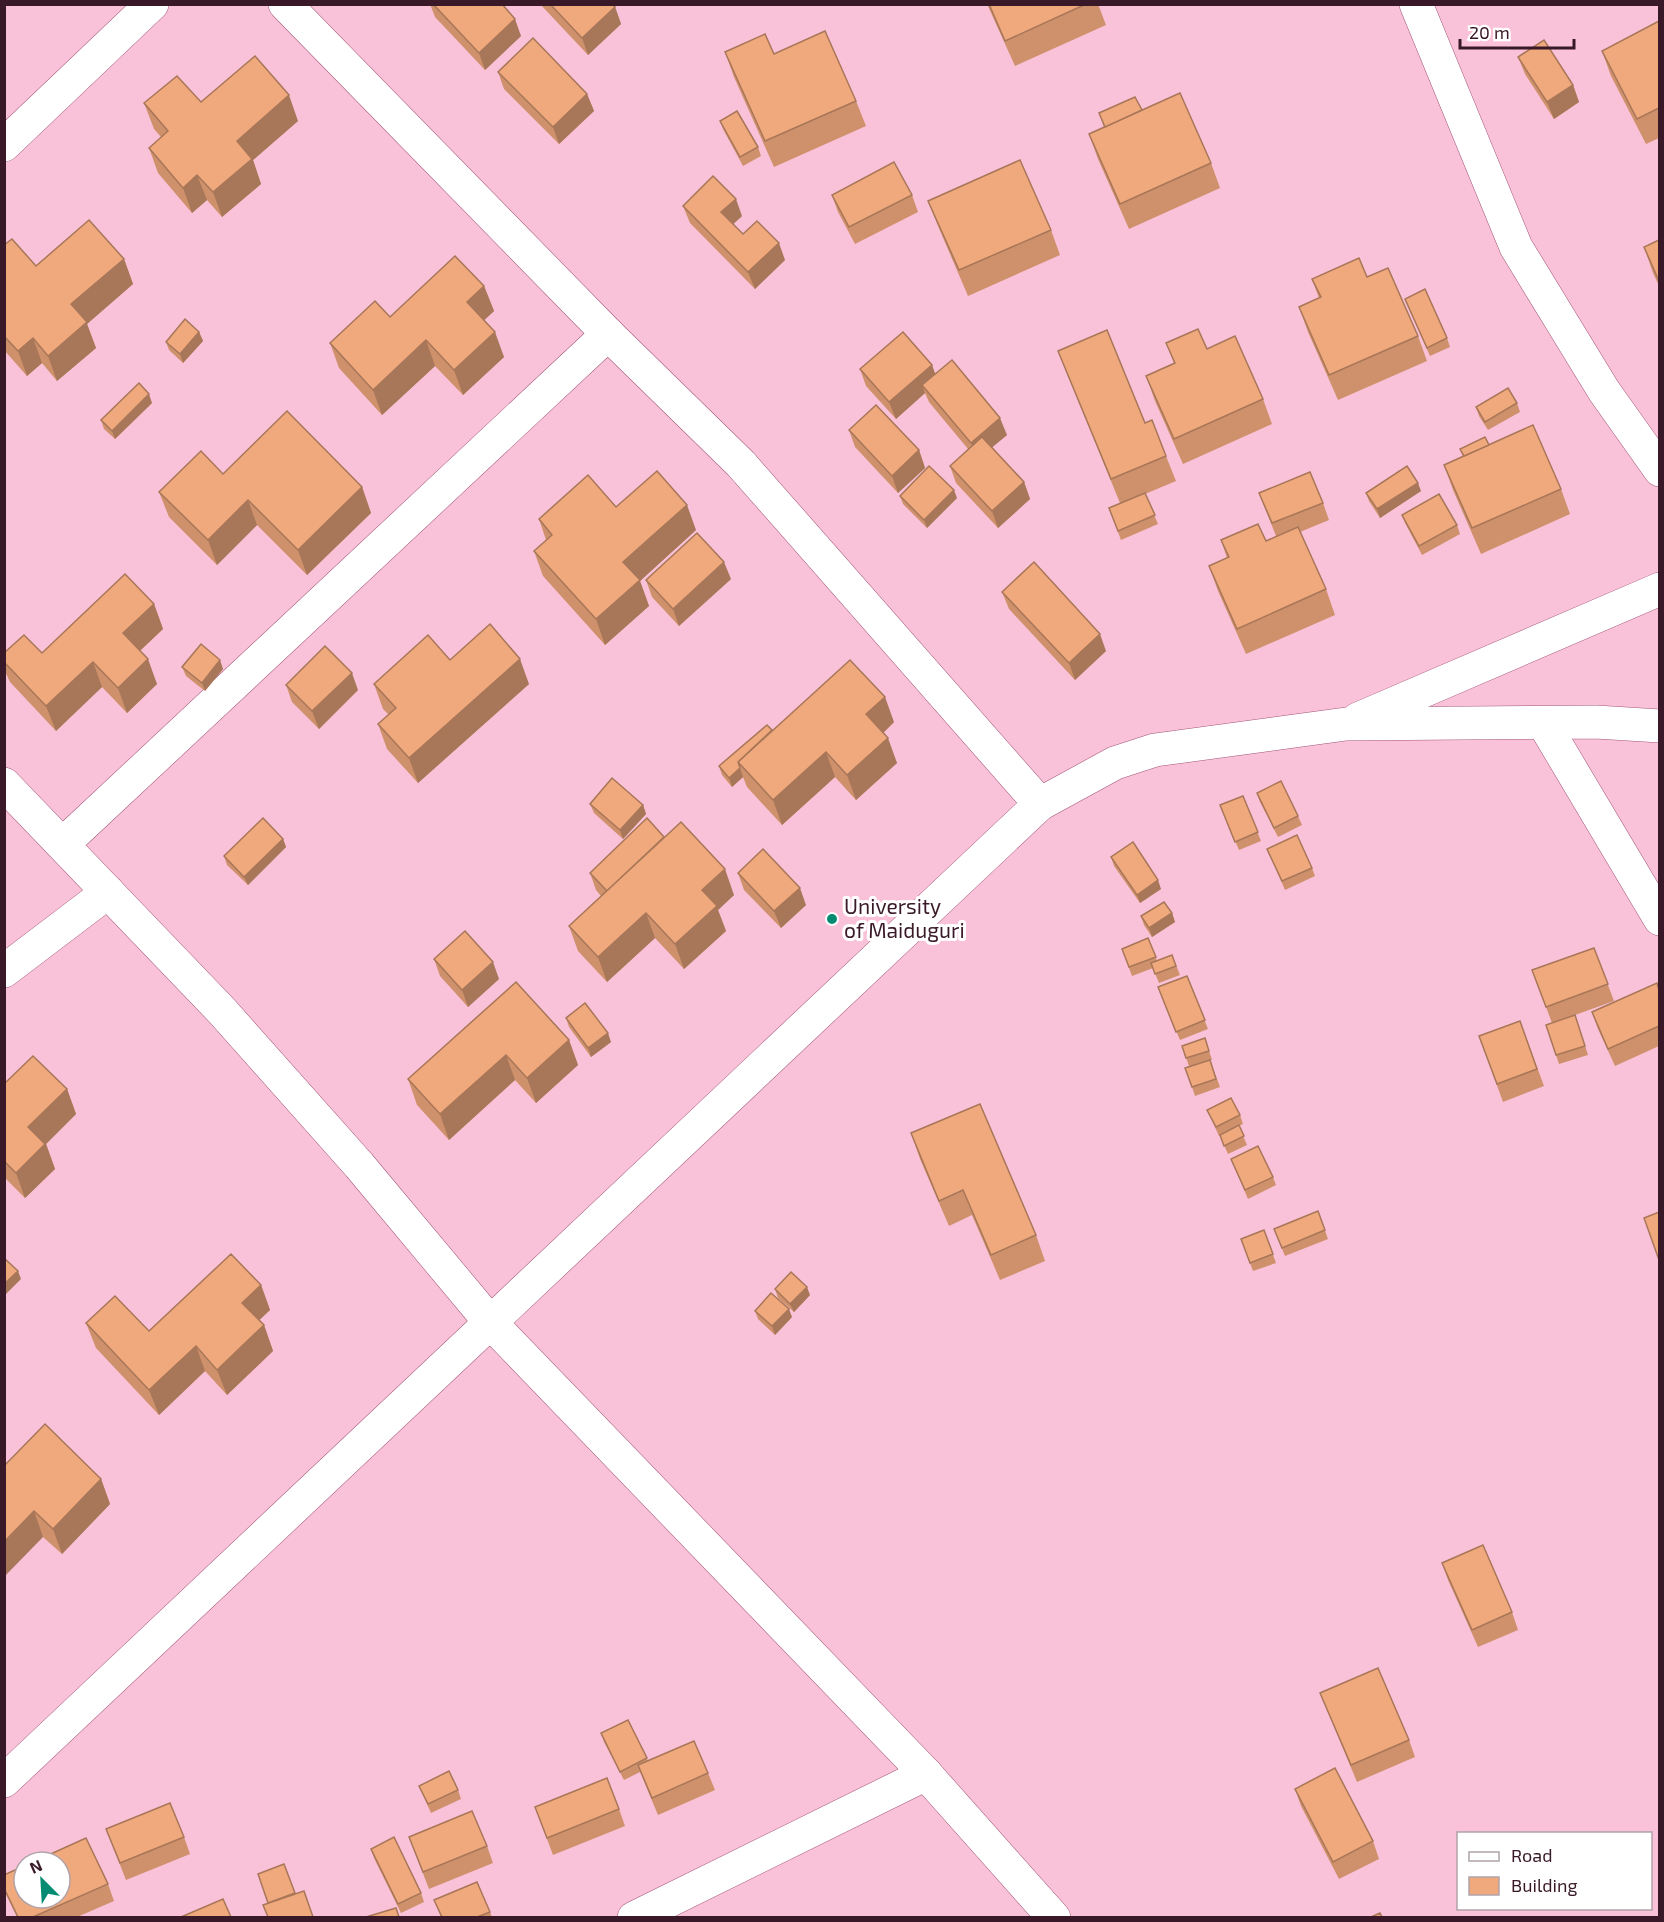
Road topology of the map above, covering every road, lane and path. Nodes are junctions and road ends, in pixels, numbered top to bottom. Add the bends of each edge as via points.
1 (152, 4) edge
2 (285, 4) edge
3 (1416, 4) edge
4 (4, 145) edge
5 (608, 334) junction
6 (1659, 470) edge
7 (1659, 589) edge
8 (1346, 724) junction
9 (1544, 724) junction
10 (1659, 726) edge
11 (4, 784) edge
12 (1040, 804) junction
13 (64, 843) junction
14 (108, 892) junction
15 (1659, 919) edge
16 (4, 971) edge
17 (490, 1322) junction
18 (926, 1774) junction
19 (4, 1781) edge
20 (634, 1917) edge
21 (1054, 1917) edge

1 - 4 street
2 - 5 street
3 - 6 street via 1516,246 1604,391
5 - 12 street via 741,464
5 - 13 street
7 - 8 street
8 - 9 street
8 - 12 street via 1155,750 1115,763
9 - 10 street
9 - 15 street
11 - 13 street
12 - 17 street
13 - 14 street
14 - 16 street
14 - 17 street via 222,1011 344,1148
17 - 18 street
17 - 19 street
18 - 20 street
18 - 21 street

